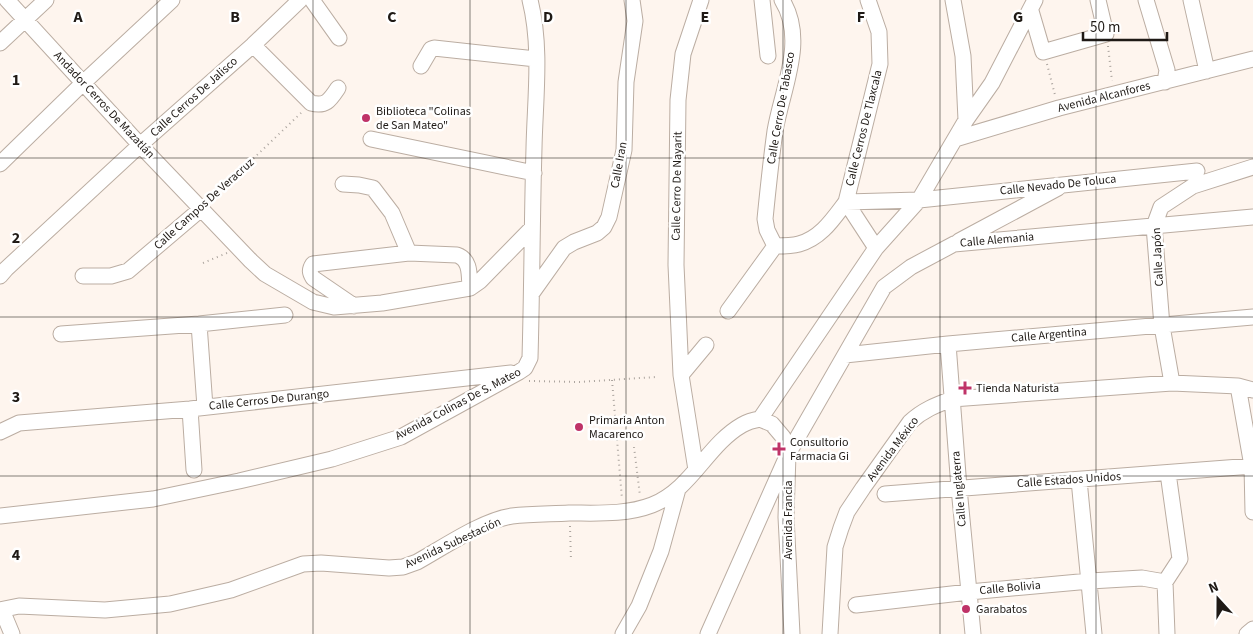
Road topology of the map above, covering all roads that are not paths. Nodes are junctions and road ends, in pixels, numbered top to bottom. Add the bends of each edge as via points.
1 (7, 0) edge
2 (46, 0) edge
3 (172, 0) edge
4 (300, 0) edge
5 (312, 0) edge
6 (530, 0) edge
7 (632, 0) edge
8 (701, 0) edge
9 (762, 0) edge
10 (782, 0) edge
11 (868, 0) edge
12 (953, 0) edge
13 (1098, 0) edge
14 (1146, 0) edge
15 (1191, 0) edge
16 (1033, 5) edge
17 (25, 19) junction
18 (339, 38) dead end
19 (0, 43) edge
20 (253, 45) junction
21 (768, 56) dead end
22 (536, 59) junction
23 (1253, 59) edge
24 (421, 66) dead end
25 (1207, 71) junction
26 (83, 82) junction
27 (1166, 82) junction
28 (338, 88) dead end
29 (966, 120) junction
30 (371, 139) dead end
31 (955, 139) junction
32 (140, 145) junction
33 (0, 164) edge
34 (1253, 167) edge
35 (1197, 171) dead end
36 (534, 173) junction
37 (1253, 173) edge
38 (1230, 174) junction
39 (342, 184) dead end
40 (1065, 184) junction
41 (919, 200) junction
42 (846, 202) junction
43 (201, 209) junction
44 (1253, 216) edge
45 (1154, 226) junction
46 (532, 229) junction
47 (954, 244) junction
48 (775, 246) junction
49 (876, 248) junction
50 (409, 253) junction
51 (0, 276) edge
52 (83, 276) dead end
53 (470, 288) junction
54 (532, 293) junction
55 (354, 306) junction
56 (728, 310) dead end
57 (285, 315) dead end
58 (1253, 318) edge
59 (199, 324) junction
60 (1162, 326) junction
61 (61, 334) dead end
62 (948, 344) junction
63 (706, 345) dead end
64 (845, 355) junction
65 (681, 375) junction
66 (520, 377) junction
67 (1172, 383) junction
68 (1246, 388) edge
69 (952, 399) junction
70 (197, 408) junction
71 (760, 418) junction
72 (0, 432) edge
73 (788, 454) junction
74 (1252, 466) edge
75 (194, 470) dead end
76 (696, 470) junction
77 (1168, 473) junction
78 (1079, 480) junction
79 (958, 488) junction
80 (678, 489) junction
81 (885, 494) dead end
82 (1253, 512) edge
83 (0, 516) edge
84 (1090, 581) junction
85 (1166, 582) junction
86 (969, 592) junction
87 (856, 605) dead end
88 (1, 610) edge
89 (1253, 629) edge
90 (12, 634) edge
91 (623, 634) edge
92 (708, 634) edge
93 (792, 634) edge
94 (830, 634) edge
95 (972, 634) edge
96 (1094, 634) edge
97 (1167, 634) edge
98 (1247, 634) edge

1 - 17 street, Andador Cerros De Mazatlán
2 - 17 street
3 - 26 street
4 - 20 street, Calle Cerros De Jalisco
5 - 18 street
6 - 22 street, Avenida Colinas De S. Mateo via 535,21
7 - 54 street, Calle Iran via 635,21 626,82 624,150 609,217 604,228 597,233 564,248
8 - 65 street, Calle Cerro De Nayarit via 684,54 678,100 676,265
9 - 21 street
10 - 48 street, Calle Cerro De Tabasco via 787,8 793,44 776,129 765,219
11 - 42 street, Calle Cerros De Tlaxcala via 879,32 880,64
12 - 29 street via 963,56
13 - 16 street via 1106,34 1043,52
14 - 27 street via 1167,70
15 - 25 street
16 - 29 street via 992,83
17 - 19 street
17 - 26 street, Andador Cerros De Mazatlán
20 - 28 street via 315,104 331,100
20 - 32 street, Calle Cerros De Jalisco
22 - 24 street via 434,48
22 - 36 street, Avenida Colinas De S. Mateo
23 - 25 street, Avenida Alcanfores
25 - 27 street, Avenida Alcanfores
26 - 32 street, Andador Cerros De Mazatlán
26 - 33 street
27 - 31 street, Avenida Alcanfores via 1059,108
29 - 31 street
30 - 36 street
31 - 41 street
32 - 43 street, Andador Cerros De Mazatlán
32 - 51 street, Calle Cerros De Jalisco
34 - 38 street
35 - 40 street, Calle Nevado De Toluca
36 - 46 street, Avenida Colinas De S. Mateo
37 - 38 street
38 - 45 street, Calle Japón via 1193,186 1161,207
39 - 50 street via 373,188 392,213
40 - 41 street, Calle Nevado De Toluca
40 - 47 street
41 - 42 street, Calle Nevado De Toluca
41 - 49 street
42 - 48 street via 816,236 798,244
42 - 49 street, Calle Cerros De Tlaxcala
43 - 52 street, Calle Campos De Veracruz via 128,271 111,276
43 - 55 street, Andador Cerros De Mazatlán via 265,274 313,302 334,307
44 - 45 street, Calle Alemania
45 - 47 street, Calle Alemania
45 - 60 street, Calle Japón
46 - 53 street
46 - 54 street, Avenida Colinas De S. Mateo
47 - 64 street, Calle Alemania via 911,267 884,287
48 - 56 street
49 - 71 street
50 - 53 street via 463,257 467,263
50 - 55 street via 313,264 310,273 313,278
53 - 55 street
54 - 66 street, Avenida Colinas De S. Mateo via 530,358
57 - 59 street
58 - 60 street, Calle Argentina
59 - 61 street
59 - 70 street
60 - 62 street, Calle Argentina
60 - 67 street, Calle Japón
62 - 64 street, Calle Argentina
62 - 69 street, Calle Inglaterra
63 - 65 street
64 - 73 street, Calle Alemania
65 - 76 street
66 - 70 street, Calle Cerros De Durango
66 - 83 street, Avenida Colinas De S. Mateo via 401,437 332,459 153,499
67 - 68 street, Avenida México
67 - 69 street, Avenida México
68 - 74 street
69 - 79 street, Calle Inglaterra
69 - 94 street, Avenida México via 919,413 910,422 847,512 835,547
70 - 72 street, Calle Cerros De Durango via 19,423
70 - 75 street
71 - 73 street, Avenida Francia via 772,424 782,437
71 - 76 street, Avenida Subestación via 731,432
73 - 92 street, Calle Alemania
73 - 93 street, Avenida Francia via 786,517
74 - 77 street, Calle Estados Unidos
74 - 82 street
76 - 80 street, Avenida Subestación
77 - 78 street, Calle Estados Unidos
77 - 85 street via 1180,559
78 - 79 street, Calle Estados Unidos
78 - 84 street
79 - 81 street, Calle Estados Unidos
79 - 86 street, Calle Inglaterra
80 - 88 street, Avenida Subestación via 642,508 602,513 512,516 497,520 404,567 303,564 231,590 170,604 105,610 19,606
80 - 91 street via 661,551 639,606
84 - 85 street, Calle Bolivia via 1142,578
84 - 86 street, Calle Bolivia
84 - 96 street
85 - 97 street
86 - 87 street, Calle Bolivia
86 - 95 street, Calle Inglaterra
88 - 90 street
89 - 98 street

